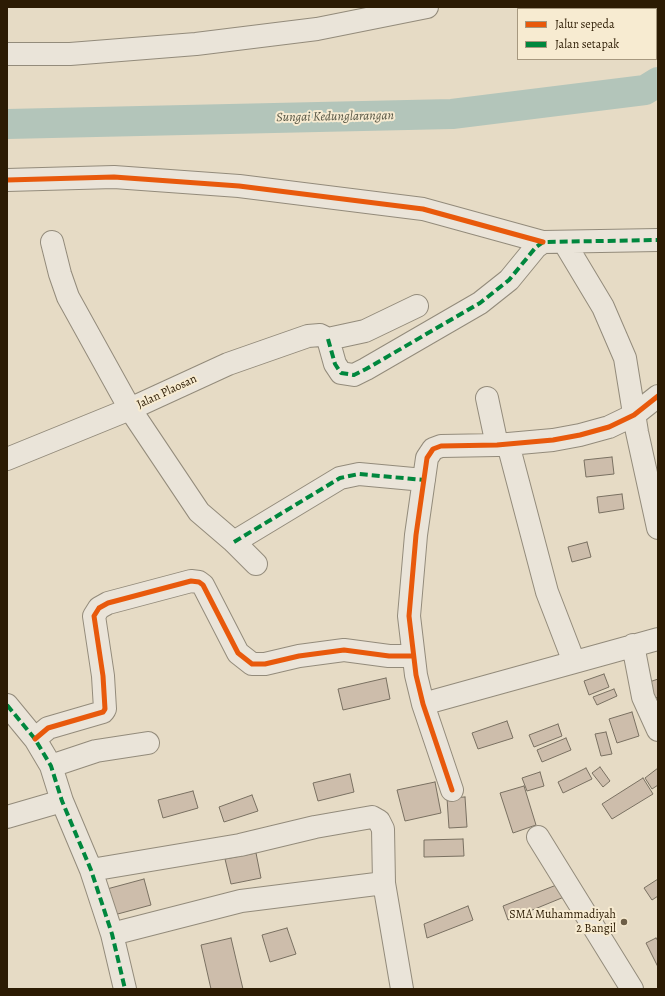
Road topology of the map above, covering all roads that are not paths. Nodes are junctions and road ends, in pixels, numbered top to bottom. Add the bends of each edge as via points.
1 (426, 7) edge
2 (7, 54) edge
3 (7, 180) edge
4 (658, 240) edge
5 (52, 242) dead end
6 (554, 242) junction
7 (417, 306) dead end
8 (328, 339) junction
9 (658, 396) edge
10 (487, 398) dead end
11 (130, 409) junction
12 (634, 414) junction
13 (503, 444) junction
14 (8, 455) edge
15 (424, 480) junction
16 (658, 528) edge
17 (234, 542) junction
18 (256, 564) dead end
19 (658, 639) edge
20 (633, 646) junction
21 (413, 656) junction
22 (574, 662) junction
23 (423, 704) junction
24 (7, 705) edge
25 (658, 730) edge
26 (35, 739) junction
27 (148, 743) dead end
28 (51, 766) junction
29 (452, 790) dead end
30 (62, 801) junction
31 (7, 817) edge
32 (538, 837) dead end
33 (91, 870) junction
34 (384, 883) junction
35 (112, 934) junction
36 (125, 989) edge
37 (402, 989) edge
38 (632, 989) edge

1 - 2 street via 317,29 196,44 70,54
3 - 6 street via 114,177 239,186 423,209
4 - 6 street
5 - 11 street via 68,297
6 - 8 street via 536,247 509,280 480,303 354,375 341,373 334,364
6 - 12 street via 603,308 625,358
7 - 8 street via 365,331
8 - 11 street, Jalan Plaosan via 320,335 308,336 228,364
9 - 12 street
10 - 13 street
11 - 14 street, Jalan Plaosan
11 - 17 street via 199,512
12 - 13 street via 609,427 580,435
12 - 16 street
13 - 15 street via 441,446 433,449 427,458
13 - 22 street via 547,592
15 - 17 street via 359,474 340,478
15 - 21 street via 416,534 409,616
17 - 18 street
19 - 20 street
20 - 22 street
20 - 25 street via 643,697
21 - 23 street
21 - 26 street via 389,656 344,650 252,664 238,653 203,585 191,582 108,603 99,608 94,616 106,709 48,728
22 - 23 street
23 - 29 street
24 - 26 street
26 - 28 street
27 - 28 street via 96,751
28 - 30 street
30 - 31 street
30 - 33 street
32 - 38 street
33 - 34 street via 240,845 315,827 372,817 379,820 383,829
33 - 35 street
34 - 35 street via 241,901
34 - 37 street
35 - 36 street

